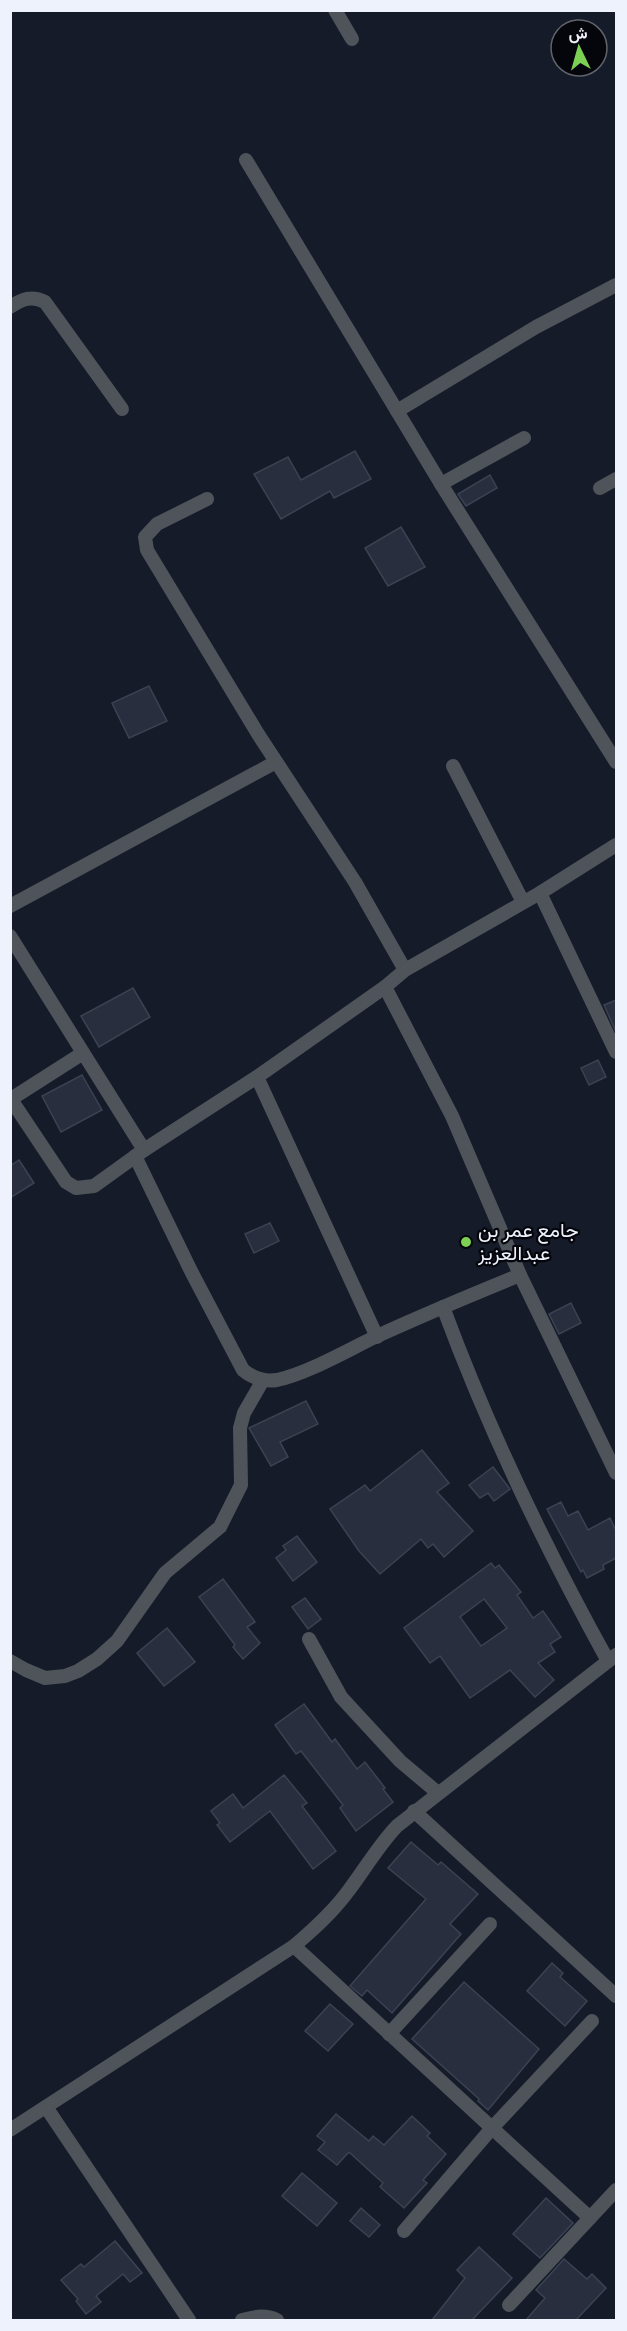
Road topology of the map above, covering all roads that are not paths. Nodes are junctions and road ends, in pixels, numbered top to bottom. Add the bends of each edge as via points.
1 (335, 10) edge
2 (352, 39) dead end
3 (246, 160) dead end
4 (616, 285) edge
5 (10, 307) edge
6 (122, 409) dead end
7 (397, 411) junction
8 (524, 438) dead end
9 (616, 479) edge
10 (441, 484) junction
11 (600, 488) dead end
12 (207, 499) dead end
13 (276, 762) junction
14 (616, 762) edge
15 (453, 766) dead end
16 (616, 845) edge
17 (540, 893) junction
18 (523, 902) junction
19 (10, 906) edge
20 (10, 936) edge
21 (405, 970) junction
22 (386, 987) junction
23 (616, 1052) edge
24 (83, 1053) junction
25 (257, 1077) junction
26 (11, 1098) edge
27 (139, 1153) junction
28 (520, 1275) junction
29 (443, 1307) junction
30 (377, 1337) junction
31 (263, 1380) junction
32 (616, 1473) edge
33 (309, 1639) dead end
34 (612, 1658) edge
35 (10, 1661) edge
36 (438, 1793) junction
37 (414, 1811) junction
38 (490, 1923) dead end
39 (294, 1946) junction
40 (616, 1996) edge
41 (592, 2021) dead end
42 (389, 2034) junction
43 (46, 2107) junction
44 (492, 2128) junction
45 (10, 2130) edge
46 (616, 2190) edge
47 (590, 2218) junction
48 (404, 2230) dead end
49 (509, 2305) dead end
50 (189, 2320) edge
51 (242, 2320) edge
52 (277, 2320) edge

1 - 2 street
3 - 7 street
4 - 7 street via 536,327
5 - 6 street via 27,298 45,302
7 - 10 street
8 - 10 street
9 - 11 street
10 - 14 street
12 - 13 street via 157,524 145,537 147,550
13 - 19 street
13 - 21 street via 355,882
15 - 18 street
16 - 17 street
17 - 18 street
17 - 23 street
18 - 21 street
20 - 24 street
21 - 22 street
22 - 25 street
22 - 28 street via 452,1116
24 - 26 street
24 - 27 street
25 - 27 street
25 - 30 street
26 - 27 street via 66,1182 76,1188 94,1186
27 - 31 street via 192,1273 243,1371
28 - 29 street
28 - 32 street
29 - 30 street
29 - 34 street via 482,1406 563,1579
30 - 31 street via 277,1380
31 - 35 street via 244,1413 240,1428 241,1485 220,1527 165,1573 117,1641 88,1665 65,1676 45,1678
33 - 36 street via 341,1697 400,1761
34 - 36 street
36 - 37 street
37 - 39 street via 381,1842 325,1920
37 - 40 street
38 - 42 street
39 - 42 street
39 - 43 street
41 - 44 street
42 - 44 street
43 - 45 street
43 - 50 street
44 - 47 street
44 - 48 street
46 - 47 street
47 - 49 street
51 - 52 street via 259,2316

